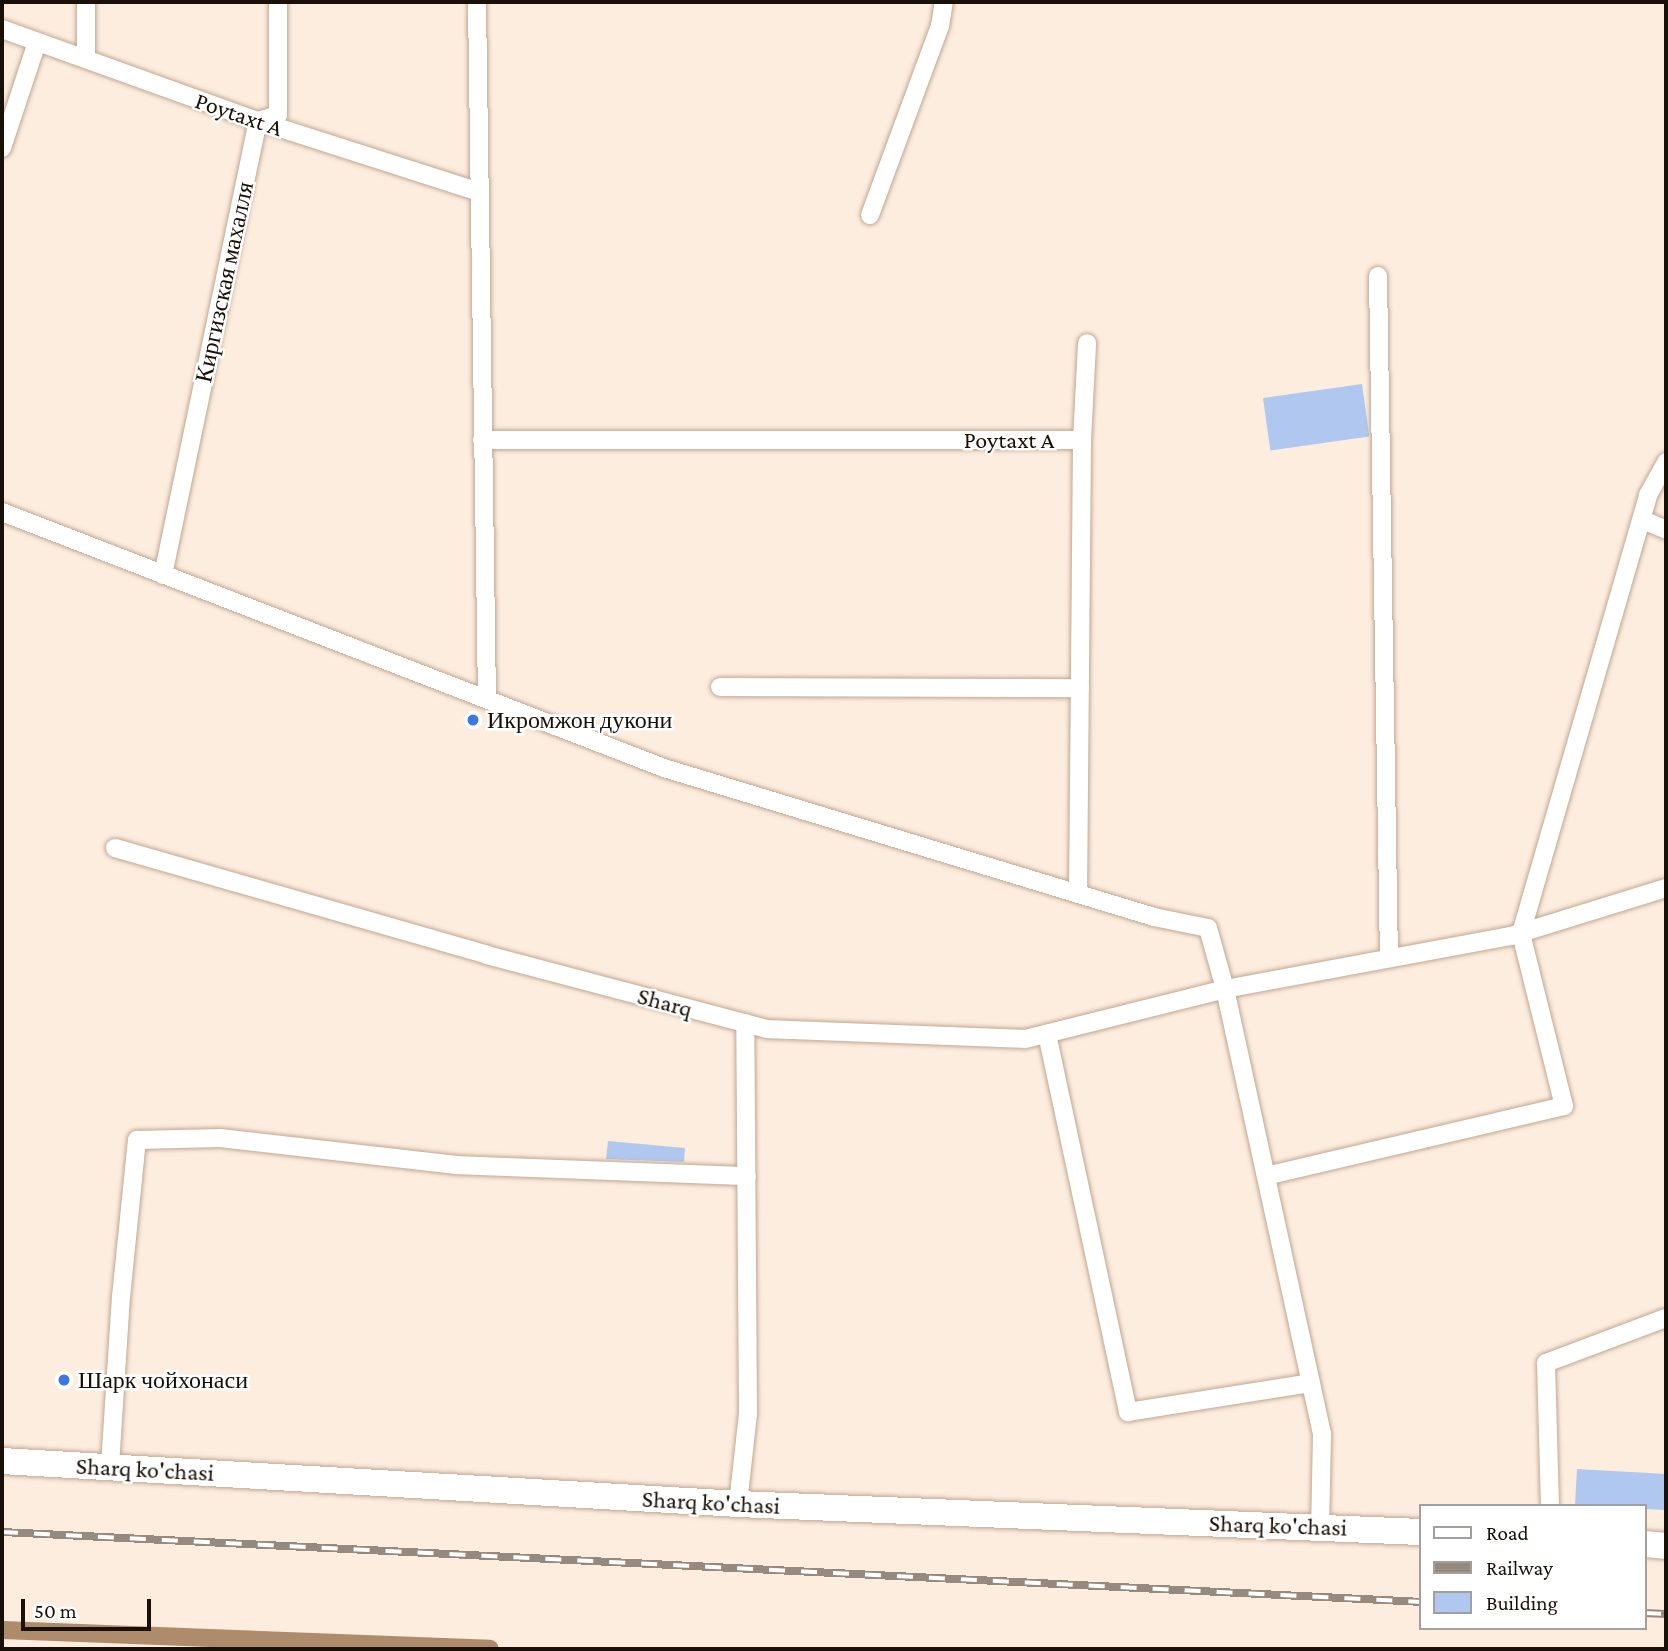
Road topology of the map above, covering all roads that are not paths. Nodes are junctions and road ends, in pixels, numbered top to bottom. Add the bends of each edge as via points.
1 (86, 2) edge
2 (278, 2) edge
3 (477, 2) edge
4 (944, 2) edge
5 (2, 29) edge
6 (37, 42) junction
7 (86, 59) junction
8 (258, 121) junction
9 (2, 148) edge
10 (479, 192) junction
11 (870, 215) dead end
12 (1378, 276) dead end
13 (1087, 343) dead end
14 (482, 440) junction
15 (1082, 440) junction
16 (1666, 462) edge
17 (2, 512) edge
18 (1643, 520) junction
19 (1666, 530) edge
20 (163, 575) junction
21 (720, 687) dead end
22 (1080, 688) junction
23 (487, 699) junction
24 (115, 848) dead end
25 (1666, 888) edge
26 (1078, 894) junction
27 (1521, 933) junction
28 (1389, 958) junction
29 (1225, 989) junction
30 (745, 1023) junction
31 (1047, 1034) junction
32 (747, 1175) junction
33 (1266, 1176) junction
34 (1666, 1318) edge
35 (1311, 1383) junction
36 (2, 1461) edge
37 (110, 1466) junction
38 (738, 1504) junction
39 (1550, 1504) edge
40 (1320, 1527) junction
41 (1420, 1532) edge
42 (1647, 1544) edge
43 (1666, 1546) edge

1 - 7 street
2 - 8 street via 278,115
3 - 10 street
4 - 11 street via 940,26
5 - 6 street, Poytaxt A
6 - 7 street, Poytaxt A
6 - 9 street
7 - 8 street, Poytaxt A
8 - 10 street, Poytaxt A
8 - 20 street, Киргизская махалля
10 - 14 street
12 - 28 street
13 - 15 street
14 - 15 street, Poytaxt A
14 - 23 street
15 - 22 street, Poytaxt A
16 - 18 street via 1648,495
17 - 20 street
18 - 19 street
18 - 27 street
20 - 23 street
21 - 22 street
22 - 26 street, Poytaxt A
23 - 26 street via 664,768
24 - 30 street, Sharq via 487,955
25 - 27 street, Sharq
26 - 29 street via 1208,928
27 - 28 street, Sharq
27 - 33 street via 1564,1105
28 - 29 street, Sharq
29 - 31 street, Sharq
29 - 33 street
30 - 31 street, Sharq via 767,1029 1025,1039
30 - 32 street
31 - 35 street via 1128,1412
32 - 37 street via 456,1165 220,1138 137,1140
32 - 38 street via 748,1414
33 - 35 street
34 - 39 street via 1546,1363
35 - 40 street via 1322,1435
36 - 37 main road, Sharq ko'chasi
37 - 38 main road, Sharq ko'chasi
38 - 40 main road, Sharq ko'chasi
40 - 41 main road, Sharq ko'chasi
42 - 43 main road

